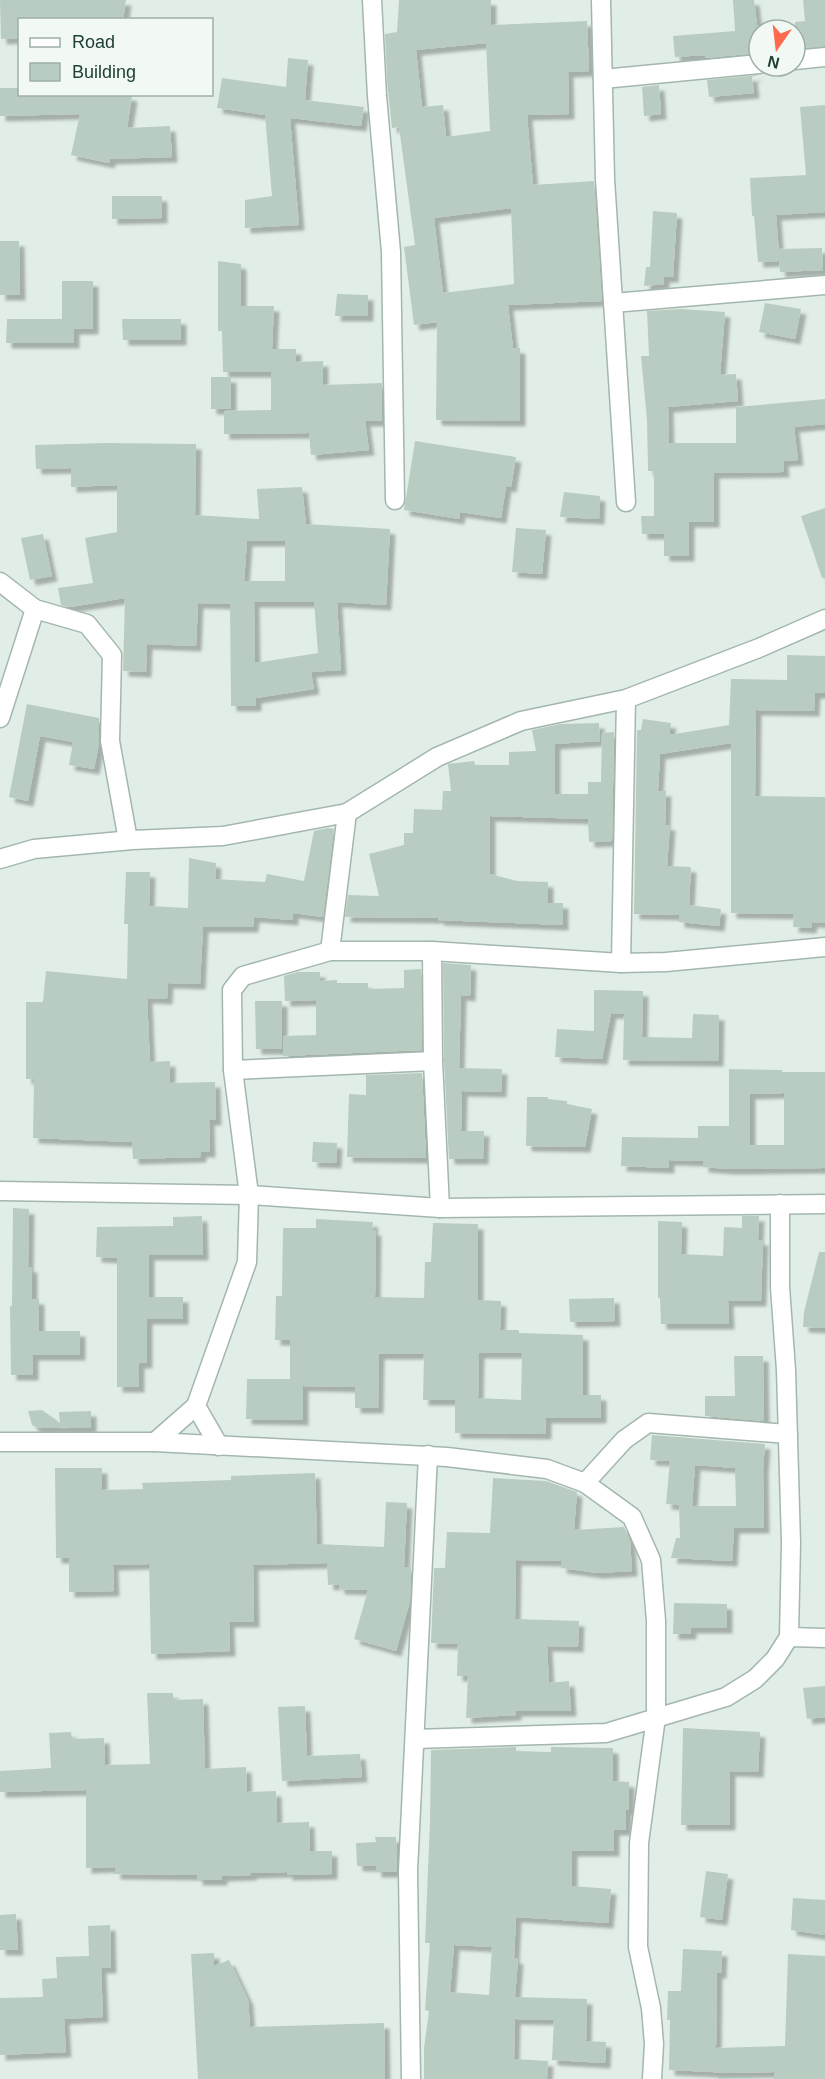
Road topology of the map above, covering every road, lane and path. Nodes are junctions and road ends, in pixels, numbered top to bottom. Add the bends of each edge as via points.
1 (372, 0) edge
2 (601, 0) edge
3 (825, 57) edge
4 (807, 59) edge
5 (747, 65) edge
6 (603, 80) junction
7 (825, 285) edge
8 (613, 303) junction
9 (395, 500) dead end
10 (626, 502) dead end
11 (0, 582) edge
12 (35, 609) junction
13 (825, 619) edge
14 (626, 699) junction
15 (0, 718) edge
16 (347, 813) junction
17 (128, 840) junction
18 (0, 859) edge
19 (825, 947) edge
20 (330, 951) junction
21 (432, 951) junction
22 (621, 963) junction
23 (433, 1060) junction
24 (233, 1070) junction
25 (0, 1191) edge
26 (249, 1196) junction
27 (780, 1204) junction
28 (825, 1204) edge
29 (440, 1208) junction
30 (196, 1406) junction
31 (788, 1434) junction
32 (0, 1442) edge
33 (155, 1442) junction
34 (219, 1446) junction
35 (428, 1455) junction
36 (585, 1483) junction
37 (789, 1637) junction
38 (825, 1638) edge
39 (657, 1717) junction
40 (415, 1739) junction
41 (411, 2079) edge
42 (652, 2079) edge

1 - 9 street via 391,252
2 - 6 street
3 - 4 street
5 - 6 street
6 - 8 street
7 - 8 street
8 - 10 street
11 - 12 street
12 - 15 street
12 - 17 street via 87,624 112,655 110,741
13 - 14 street
14 - 16 street via 521,721 437,758
14 - 22 street
16 - 17 street via 223,836
16 - 20 street
17 - 18 street via 34,849
19 - 22 street
20 - 21 street
20 - 24 street via 243,976 232,990
21 - 22 street
21 - 23 street
23 - 24 street
23 - 29 street
24 - 26 street
25 - 26 street
26 - 29 street
26 - 30 street via 247,1263
27 - 28 street
27 - 29 street
27 - 31 street
30 - 33 street
30 - 34 street
31 - 36 street via 648,1423 624,1440
31 - 37 street
32 - 33 street
33 - 34 street
34 - 35 street
35 - 36 street via 547,1469
35 - 40 street
36 - 39 street via 632,1518 651,1560
37 - 38 street
37 - 39 street via 755,1679 726,1697
39 - 40 street via 606,1733
39 - 42 street via 639,1843 638,1947 651,2008
40 - 41 street via 408,1871

